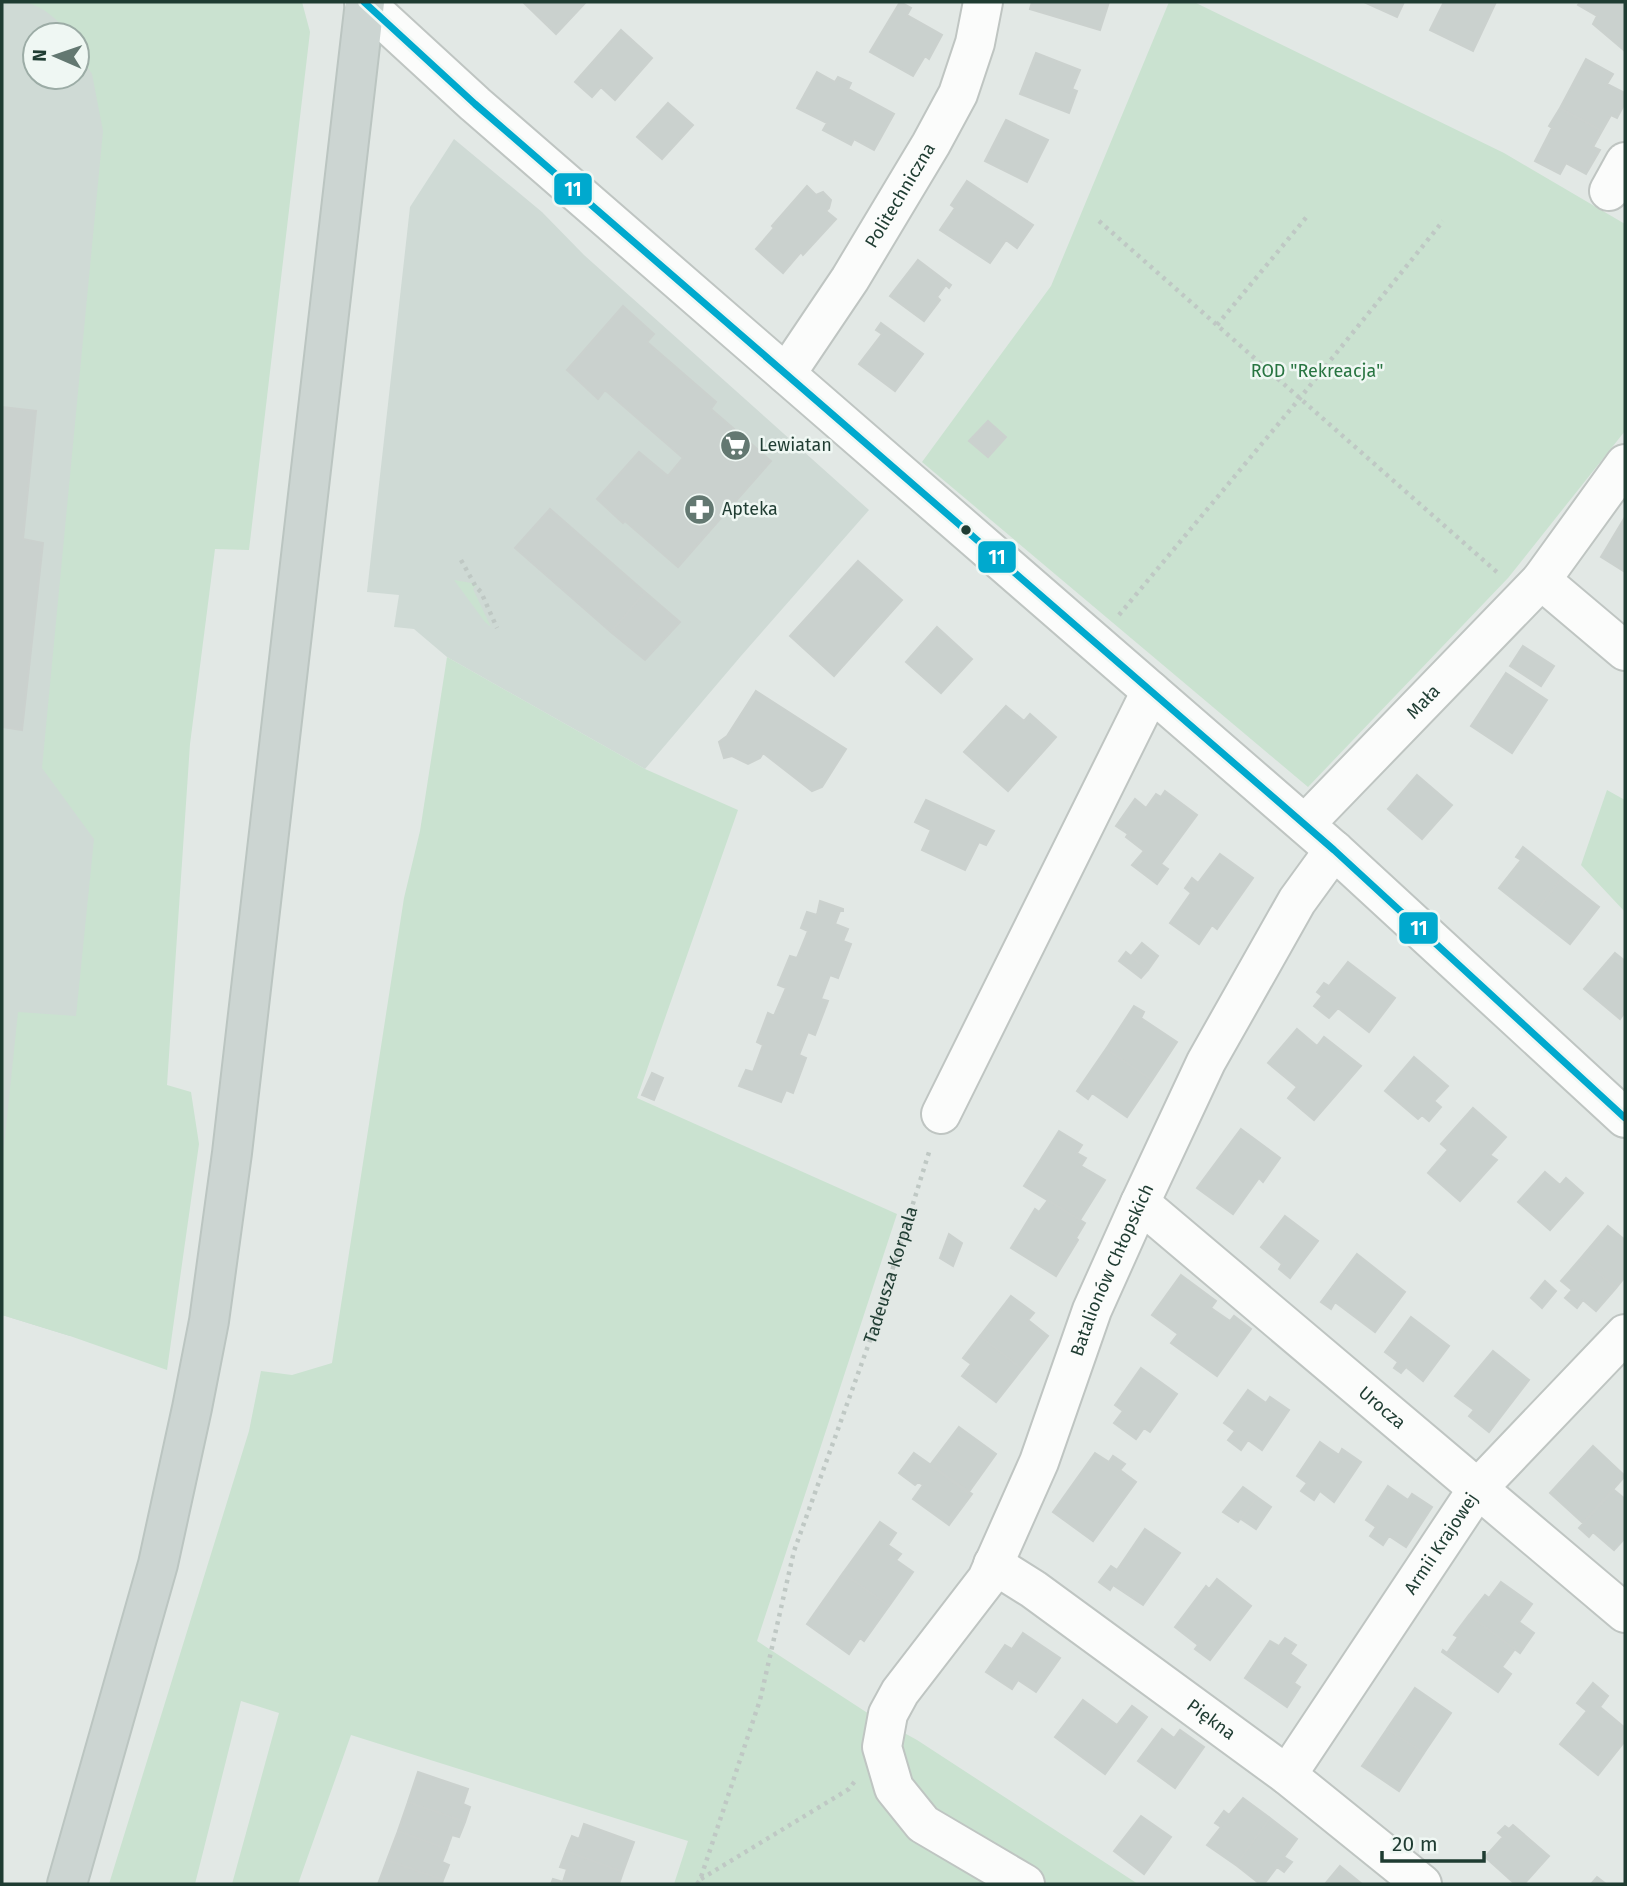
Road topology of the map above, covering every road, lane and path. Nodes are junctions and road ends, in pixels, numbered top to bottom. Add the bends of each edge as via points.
1 (365, 2) edge
2 (983, 2) edge
3 (1309, 214) dead end
4 (1443, 220) dead end
5 (1099, 221) dead end
6 (1217, 325) junction
7 (786, 374) junction
8 (1300, 398) junction
9 (1625, 464) edge
10 (461, 560) dead end
11 (1533, 588) junction
12 (1116, 619) dead end
13 (497, 628) dead end
14 (1625, 651) edge
15 (1151, 691) junction
16 (1305, 824) junction
17 (1334, 849) junction
18 (942, 1114) joint
19 (1625, 1118) edge
20 (1140, 1203) junction
21 (1625, 1334) edge
22 (1478, 1488) junction
23 (993, 1564) junction
24 (1625, 1613) edge
25 (882, 1747) junction
26 (1287, 1775) junction
27 (699, 1882) edge
28 (67, 1884) edge
29 (1025, 1884) edge
30 (1422, 1884) edge

1 - 7 street via 475,104
1 - 28 main road via 209,1321 158,1564
2 - 7 street, Politechniczna via 975,43 953,104 850,279
3 - 6 path
4 - 8 path
5 - 6 path
6 - 8 path
7 - 15 street
8 - 11 path
8 - 12 path
9 - 11 street, Mała
10 - 13 path
11 - 14 street
11 - 16 street, Mała
15 - 16 street
15 - 18 street
16 - 17 street
17 - 19 street
17 - 20 street, Batalionów Chłopskich via 1297,901 1206,1062
18 - 27 path, Tadeusza Korpala via 873,1332 794,1551 760,1700
20 - 22 street, Urocza
20 - 23 street, Batalionów Chłopskich via 1092,1310 1039,1462
21 - 22 street, Armii Krajowej
22 - 24 street, Urocza
22 - 26 street, Armii Krajowej
23 - 25 street, Batalionów Chłopskich via 987,1579 900,1692 888,1714
23 - 26 street, Piękna
25 - 27 path via 849,1789
25 - 29 street via 894,1788 923,1824
26 - 30 street, Piękna

